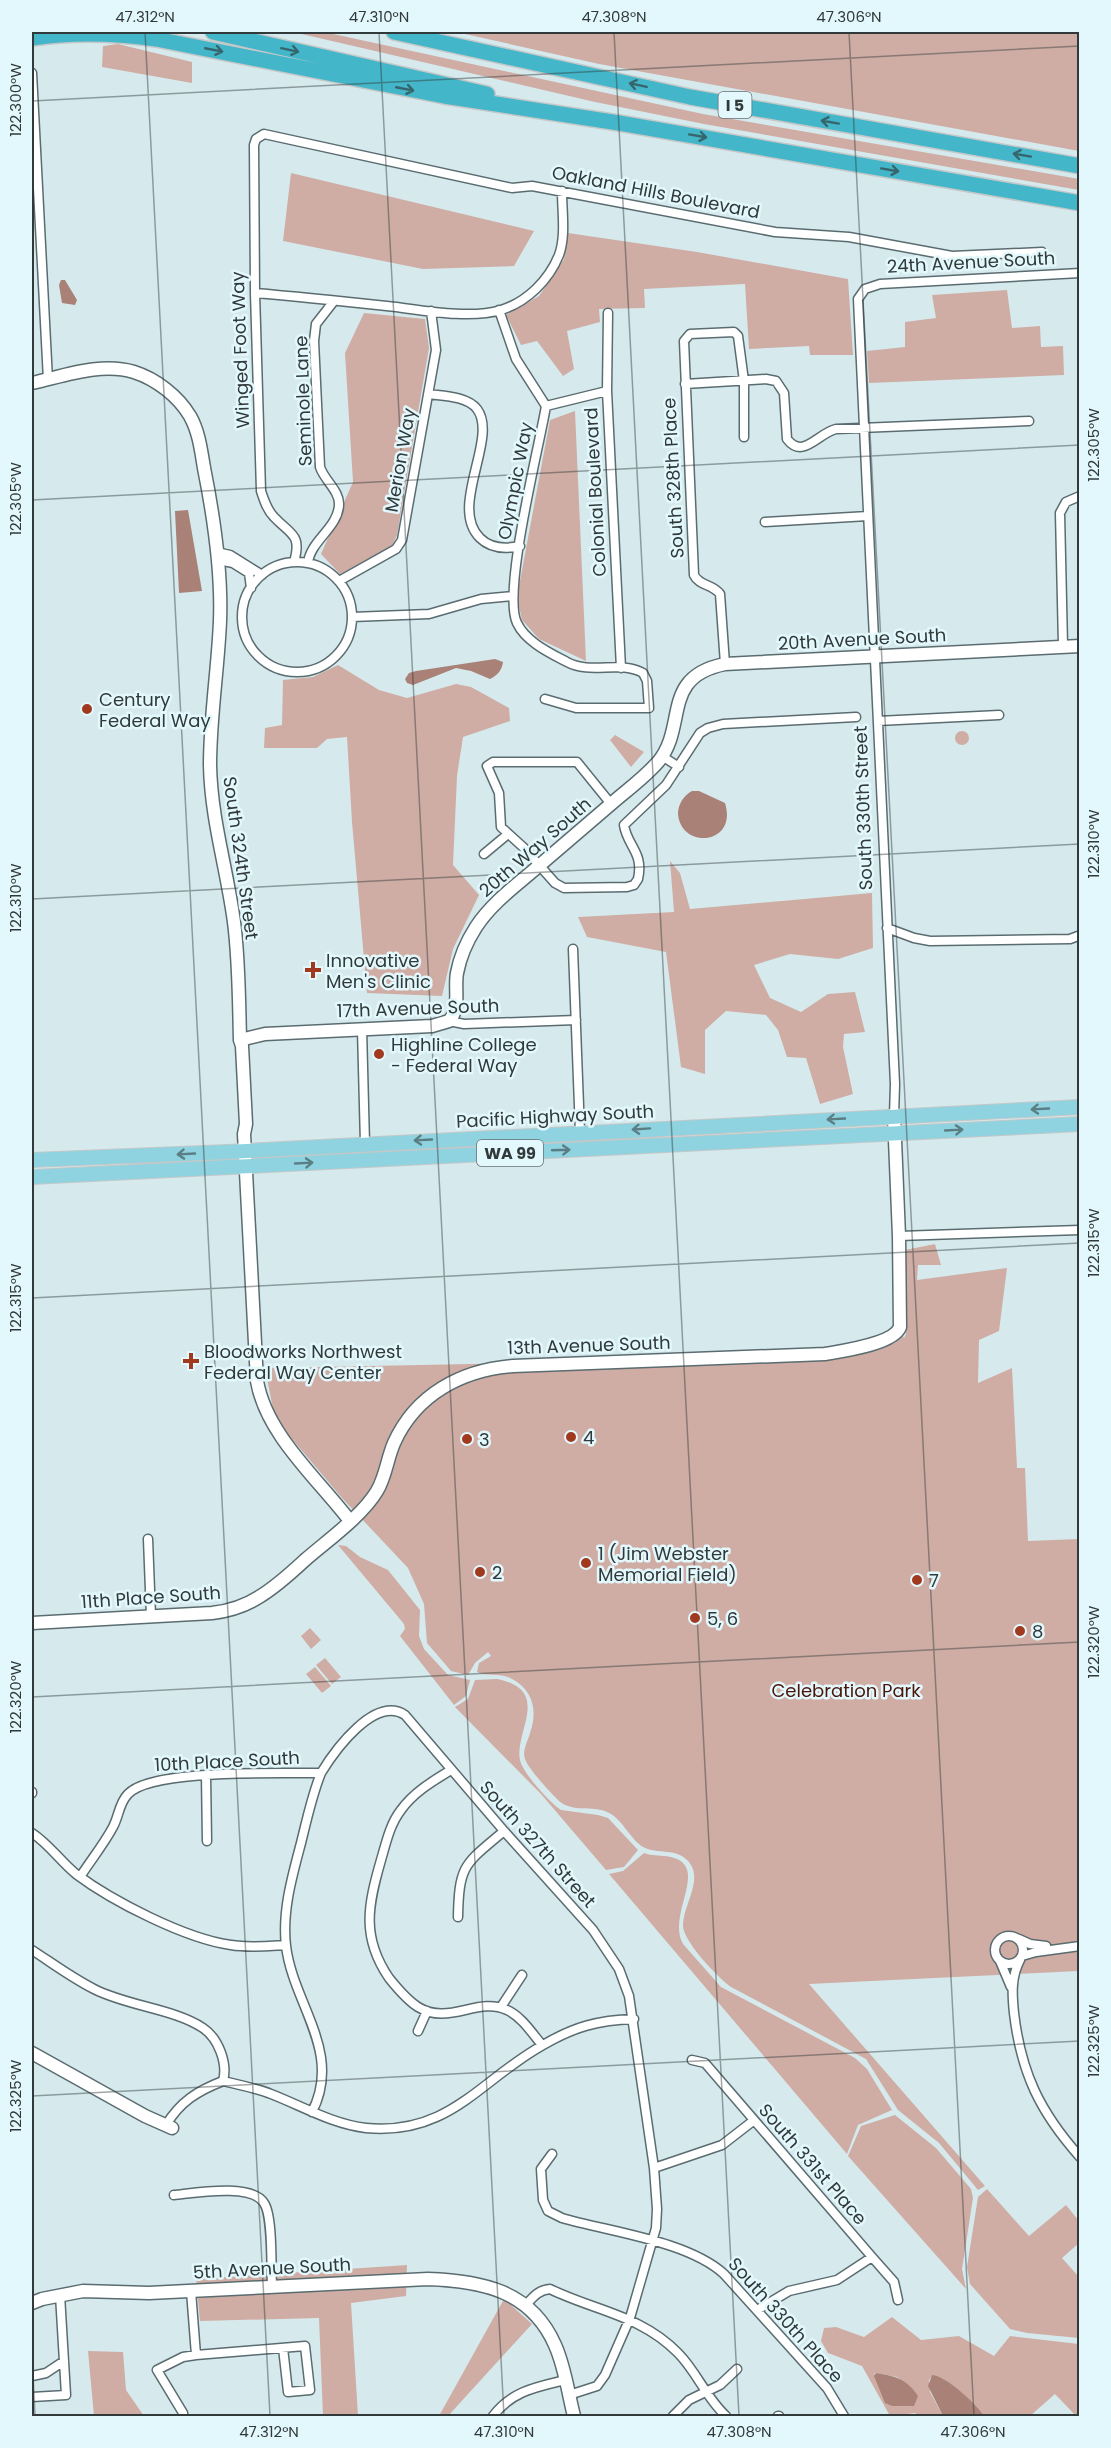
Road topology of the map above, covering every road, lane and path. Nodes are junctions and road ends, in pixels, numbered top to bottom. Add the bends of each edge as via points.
1 (213, 32) edge
2 (394, 32) edge
3 (32, 38) edge
4 (32, 73) edge
5 (619, 123) junction
6 (269, 133) joint
7 (1080, 166) edge
8 (562, 191) junction
9 (1080, 203) edge
10 (35, 221) edge
11 (1042, 252) dead end
12 (1080, 273) edge
13 (865, 289) joint
14 (255, 292) junction
15 (334, 301) junction
16 (499, 310) junction
17 (431, 311) junction
18 (608, 313) dead end
19 (48, 380) junction
20 (744, 381) junction
21 (32, 383) edge
22 (686, 384) junction
23 (607, 391) junction
24 (429, 394) junction
25 (546, 406) junction
26 (1029, 421) dead end
27 (866, 429) junction
28 (744, 437) dead end
29 (1080, 496) edge
30 (868, 516) junction
31 (765, 522) dead end
32 (297, 540) junction
33 (520, 546) junction
34 (309, 553) junction
35 (218, 556) junction
36 (294, 562) junction
37 (308, 563) junction
38 (326, 570) junction
39 (262, 575) junction
40 (339, 581) junction
41 (250, 588) junction
42 (513, 596) junction
43 (352, 617) junction
44 (1063, 646) junction
45 (1080, 646) edge
46 (874, 656) junction
47 (726, 664) junction
48 (621, 668) junction
49 (545, 699) dead end
50 (999, 715) dead end
51 (675, 717) joint
52 (856, 717) dead end
53 (878, 721) junction
54 (662, 756) junction
55 (679, 767) junction
56 (611, 804) junction
57 (508, 834) junction
58 (484, 854) dead end
59 (539, 866) junction
60 (887, 928) junction
61 (1078, 936) edge
62 (573, 949) dead end
63 (576, 1020) junction
64 (240, 1021) junction
65 (449, 1021) junction
66 (362, 1029) junction
67 (261, 1034) junction
68 (240, 1040) junction
69 (1080, 1107) edge
70 (894, 1116) junction
71 (1080, 1124) edge
72 (580, 1132) junction
73 (895, 1133) junction
74 (365, 1144) junction
75 (244, 1150) junction
76 (115, 1157) junction
77 (32, 1160) edge
78 (245, 1167) junction
79 (32, 1169) edge
80 (32, 1178) edge
81 (1080, 1230) edge
82 (899, 1236) junction
83 (900, 1327) joint
84 (350, 1521) junction
85 (148, 1539) dead end
86 (151, 1616) junction
87 (32, 1623) edge
88 (391, 1710) joint
89 (451, 1770) junction
90 (321, 1773) junction
91 (206, 1775) junction
92 (504, 1831) junction
93 (32, 1833) edge
94 (207, 1841) dead end
95 (80, 1876) junction
96 (458, 1917) dead end
97 (1019, 1939) junction
98 (286, 1945) junction
99 (1077, 1947) edge
100 (32, 1950) edge
101 (1021, 1958) junction
102 (1000, 1961) junction
103 (522, 1975) dead end
104 (1012, 1990) junction
105 (501, 2007) junction
106 (426, 2011) junction
107 (634, 2019) junction
108 (418, 2031) dead end
109 (542, 2045) junction
110 (32, 2052) edge
111 (692, 2060) dead end
112 (223, 2081) junction
113 (312, 2112) junction
114 (753, 2121) junction
115 (169, 2126) joint
116 (1080, 2141) edge
117 (1071, 2148) junction
118 (552, 2154) dead end
119 (1080, 2157) edge
120 (654, 2168) junction
121 (174, 2195) dead end
122 (653, 2242) junction
123 (872, 2256) junction
124 (272, 2286) junction
125 (191, 2291) junction
126 (60, 2295) junction
127 (898, 2300) dead end
128 (32, 2303) edge
129 (525, 2306) junction
130 (758, 2310) junction
131 (630, 2318) junction
132 (283, 2348) junction
133 (196, 2355) junction
134 (64, 2361) junction
135 (737, 2369) dead end
136 (32, 2376) edge
137 (565, 2380) junction
138 (705, 2392) junction
139 (569, 2395) junction
140 (32, 2397) edge
141 (183, 2413) dead end
142 (493, 2416) edge
143 (574, 2416) edge
144 (672, 2416) edge
145 (726, 2416) edge
146 (844, 2416) edge

1 -> 5 highway, I 5
7 -> 2 highway, I 5 via 690,97
3 -> 5 highway via 117,33 444,96
4 - 10 street
5 -> 9 highway, I 5
6 - 8 street, Oakland Hills Boulevard via 512,188 532,186
6 - 14 street, Winged Foot Way via 260,136 254,145
8 - 11 street, Oakland Hills Boulevard via 775,232 849,237 952,256
8 - 16 street via 560,254 531,293
10 - 19 street
12 - 13 street, 24th Avenue South via 892,283
13 - 27 street, South 330th Street via 858,299 858,323
14 - 15 street
14 - 32 street, Winged Foot Way via 261,491 269,511
15 - 17 street
15 - 34 street, Seminole Lane via 316,324 314,341 320,467 339,506
16 - 17 street
16 - 25 street, Olympic Way via 516,359
17 - 24 street, Merion Way via 436,350
18 - 23 street, Colonial Boulevard
19 - 21 street
19 - 35 street, South 324th Street via 87,371 134,372 165,389 186,409 198,434
20 - 22 street
20 - 22 street via 738,336 734,332 696,332 684,341
20 - 27 street via 778,383 784,395 785,435 792,445 810,445 830,430
20 - 28 street
22 - 47 street, South 328th Place via 694,575 720,594
23 - 25 street
23 - 48 street, Colonial Boulevard
24 - 33 street via 468,402 480,414 481,435 469,507 471,527 491,545
24 - 40 street, Merion Way via 400,546
25 - 33 street, Olympic Way
26 - 27 street
27 - 30 street, South 330th Street
29 - 44 street via 1061,509
30 - 31 street
30 - 46 street, South 330th Street
32 - 34 street, Winged Foot Way
32 - 36 street
33 - 42 street, Olympic Way
34 - 37 street
34 - 38 street, Winged Foot Way
35 - 39 street via 230,555
35 - 41 street via 249,573
35 - 64 street, South 324th Street via 220,620 210,765 216,826 234,920
36 - 37 street
36 - 39 street via 276,566
37 - 38 street
38 - 40 street
39 - 41 street
40 - 43 street
41 - 43 street via 243,607 243,628 254,651 269,664 291,672 313,670 338,654 349,635
42 - 43 street via 482,599 429,614
42 - 48 street, Olympic Way via 517,623 541,648 580,668
44 - 45 street, 20th Avenue South
44 - 46 street, 20th Avenue South
46 - 47 street, 20th Avenue South
46 - 53 street, South 330th Street
47 - 51 street, 20th Avenue South via 706,670 690,683 680,697
48 - 49 street via 645,674 649,708 576,708
50 - 53 street
51 - 54 street, 20th Way South
52 - 55 street via 716,725 700,733
53 - 60 street, South 330th Street
54 - 55 street
54 - 56 street, 20th Way South
55 - 59 street via 660,792 624,825 639,858 639,875 634,885 565,889
56 - 57 street via 577,762 493,762 487,770 499,794 500,826
56 - 59 street, 20th Way South
57 - 58 street
57 - 59 street
59 - 65 street, 20th Way South via 490,909 472,934 459,966 456,1010
60 - 61 street via 930,941
60 - 70 street, South 330th Street
62 - 63 street
63 - 65 street, 17th Avenue South via 464,1024
63 - 72 street
64 - 67 street
64 - 68 street, South 324th Street
65 - 66 street, 17th Avenue South via 432,1026
66 - 67 street, 17th Avenue South
66 - 74 street
67 - 68 street, 17th Avenue South
68 - 75 street, South 324th Street via 239,1124 244,1134
69 -> 70 main road, Pacific Highway South / WA 99
70 -> 72 main road, Pacific Highway South / WA 99
70 - 73 street, South 330th Street
73 -> 71 main road, Pacific Highway South / WA 99
72 -> 74 main road, Pacific Highway South / WA 99
78 -> 73 main road, Pacific Highway South / WA 99
73 - 82 street, South 330th Street
74 - 75 main road, Pacific Highway South / WA 99
75 -> 76 main road, Pacific Highway South / WA 99
75 - 78 street, South 324th Street
76 - 77 main road, Pacific Highway South / WA 99
76 - 79 main road via 98,1163
78 - 80 main road, Pacific Highway South / WA 99
78 - 84 street, South 324th Street via 260,1397 272,1424
81 - 82 street
82 - 83 street, South 330th Street
83 - 84 street, 13th Avenue South via 892,1338 825,1354 513,1366 465,1375 435,1392 410,1417 394,1444 377,1491
84 - 86 street, 11th Place South via 275,1587 247,1604 212,1613
85 - 86 street
86 - 87 street, 11th Place South
88 - 89 street, South 327th Street via 405,1715
88 - 90 street, 10th Place South via 372,1716 336,1751
89 - 92 street, South 327th Street
89 - 106 street via 427,1785 398,1815 370,1904 370,1938 379,1960 393,1983
90 - 91 street, 10th Place South
90 - 98 street via 288,1898
91 - 94 street
91 - 95 street, 10th Place South via 147,1782 130,1791 121,1802 112,1828
92 - 96 street via 472,1858 460,1877
92 - 107 street, South 327th Street via 609,1953 624,1981
93 - 95 street
95 - 98 street via 122,1903 208,1940 243,1946
97 - 99 street via 1035,1946
97 - 101 street via 1024,1949
97 - 102 street via 1008,1936 998,1941 995,1951
98 - 113 street via 322,2064 323,2086
99 - 101 street
100 - 112 street via 94,1989 204,2029 222,2055
101 - 102 street via 1010,1965
101 - 104 street
102 - 104 street
103 - 105 street
104 - 117 street via 1023,2062 1047,2116
105 - 106 street via 478,2007 449,2014
105 - 109 street via 514,2014
106 - 108 street
107 - 109 street via 593,2022
107 - 120 street, South 327th Street
109 - 113 street via 459,2106 417,2123 366,2128
110 - 115 street
111 - 114 street, South 331st Place via 705,2063
112 - 113 street via 270,2094
112 - 115 street via 182,2103
114 - 120 street via 722,2145
114 - 123 street, South 331st Place
116 - 117 street
117 - 119 street
118 - 122 street, South 330th Place via 541,2169 543,2200 548,2211
120 - 122 street via 657,2209
121 - 124 street via 222,2191 259,2197 269,2219
122 - 130 street, South 330th Place via 705,2259
122 - 131 street
123 - 127 street, South 331st Place via 894,2282
123 - 130 street via 837,2280 789,2291
124 - 125 street, 5th Avenue South
124 - 129 street, 5th Avenue South via 444,2279 486,2286
125 - 126 street, 5th Avenue South via 83,2291
125 - 133 street
126 - 128 street, 5th Avenue South
126 - 134 street
129 - 131 street via 535,2294 550,2289
129 - 137 street, 5th Avenue South via 555,2345
130 - 146 street, South 330th Place via 827,2388
131 - 138 street via 678,2353
131 - 139 street via 602,2381 590,2390
132 - 132 street via 305,2346 310,2390 288,2392
132 - 133 street
133 - 141 street via 157,2370
134 - 136 street via 46,2373
134 - 140 street via 66,2395
135 - 138 street via 720,2385
137 - 139 street, 5th Avenue South
137 - 142 street via 515,2395
138 - 144 street
138 - 145 street
139 - 143 street, 5th Avenue South

